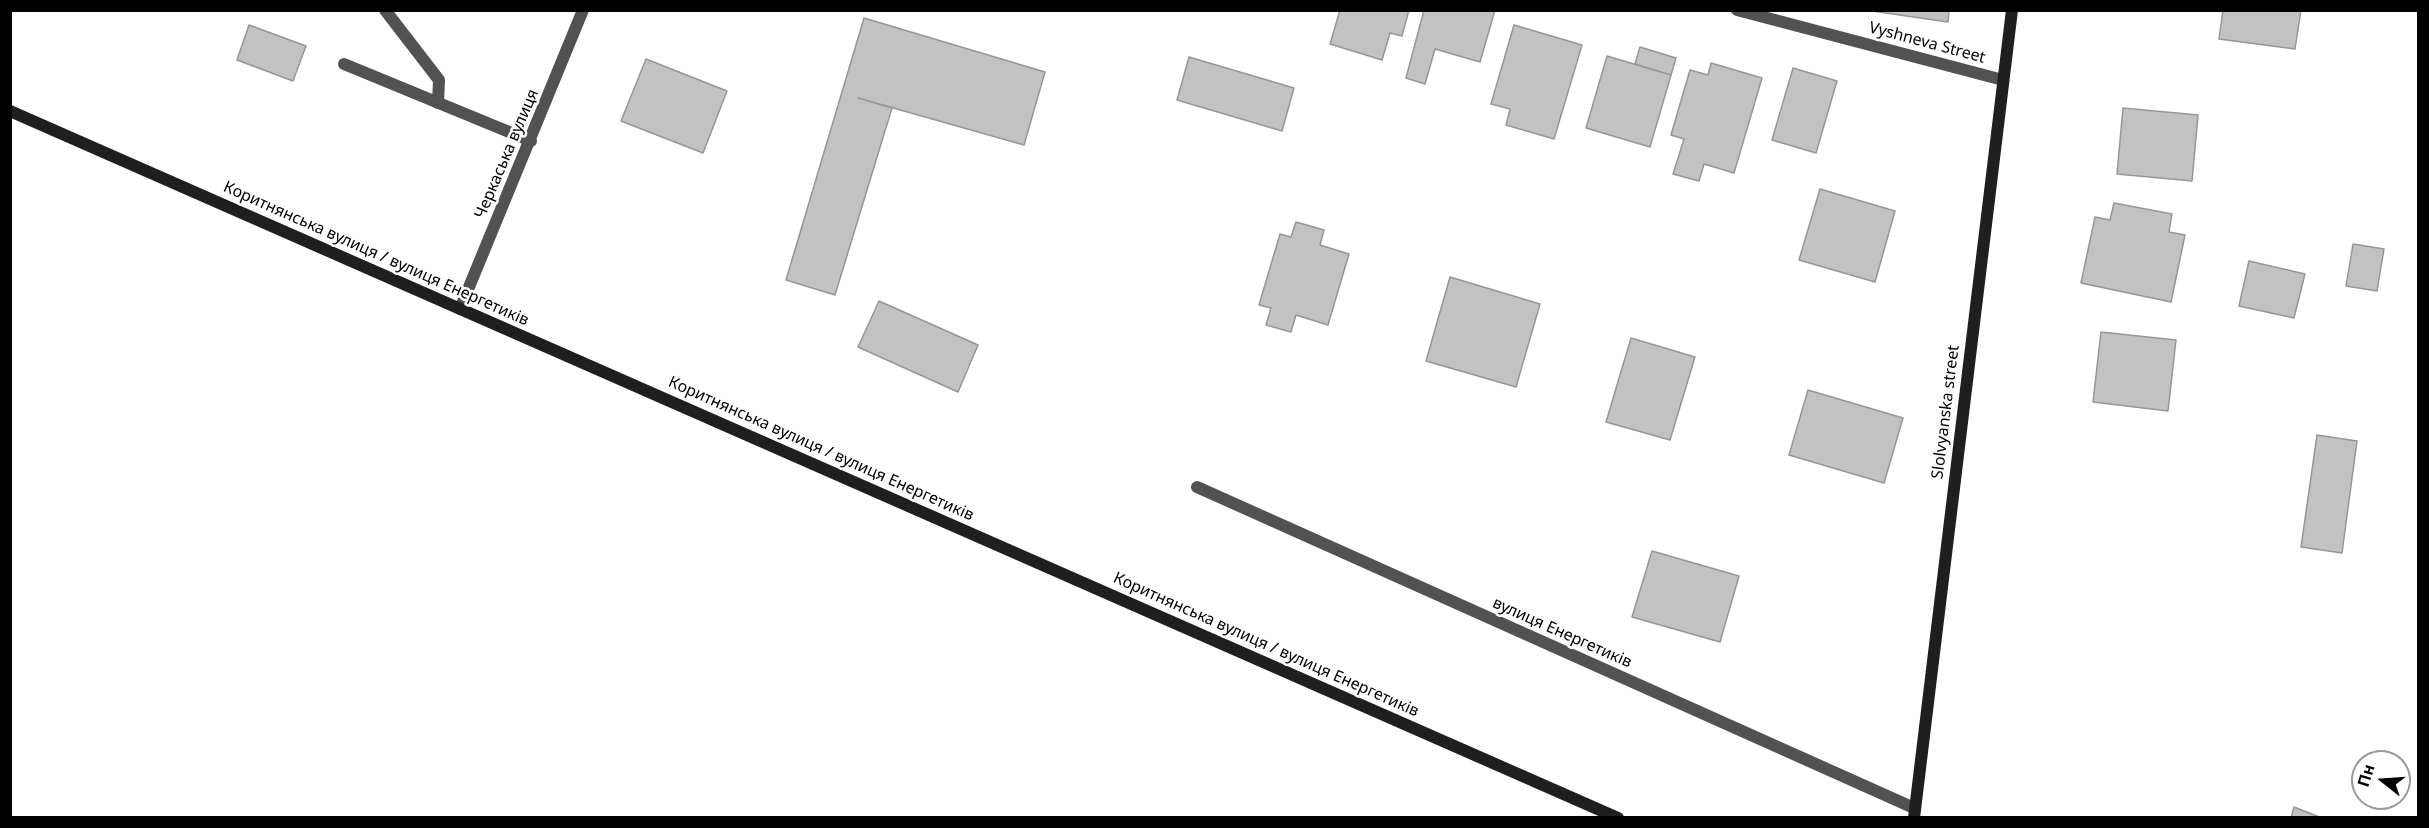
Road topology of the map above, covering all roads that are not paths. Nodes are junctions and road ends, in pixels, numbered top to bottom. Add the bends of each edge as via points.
1 (385, 10) edge
2 (584, 10) edge
3 (1737, 10) edge
4 (2012, 10) edge
5 (344, 64) dead end
6 (2003, 80) junction
7 (438, 103) junction
8 (10, 111) edge
9 (531, 141) junction
10 (460, 309) junction
11 (1197, 487) dead end
12 (1914, 813) edge
13 (1618, 818) edge

1 - 7 street via 439,80
2 - 9 street, Черкаська вулиця
3 - 6 street, Vyshneva Street
4 - 6 street, Slolvyanska street
5 - 7 street
6 - 12 street, Slolvyanska street
7 - 9 street
8 - 10 street, Коритнянська вулиця / вулиця Енергетиків
9 - 10 street, Черкаська вулиця
10 - 13 street, Коритнянська вулиця / вулиця Енергетиків
11 - 12 street, вулиця Енергетиків

